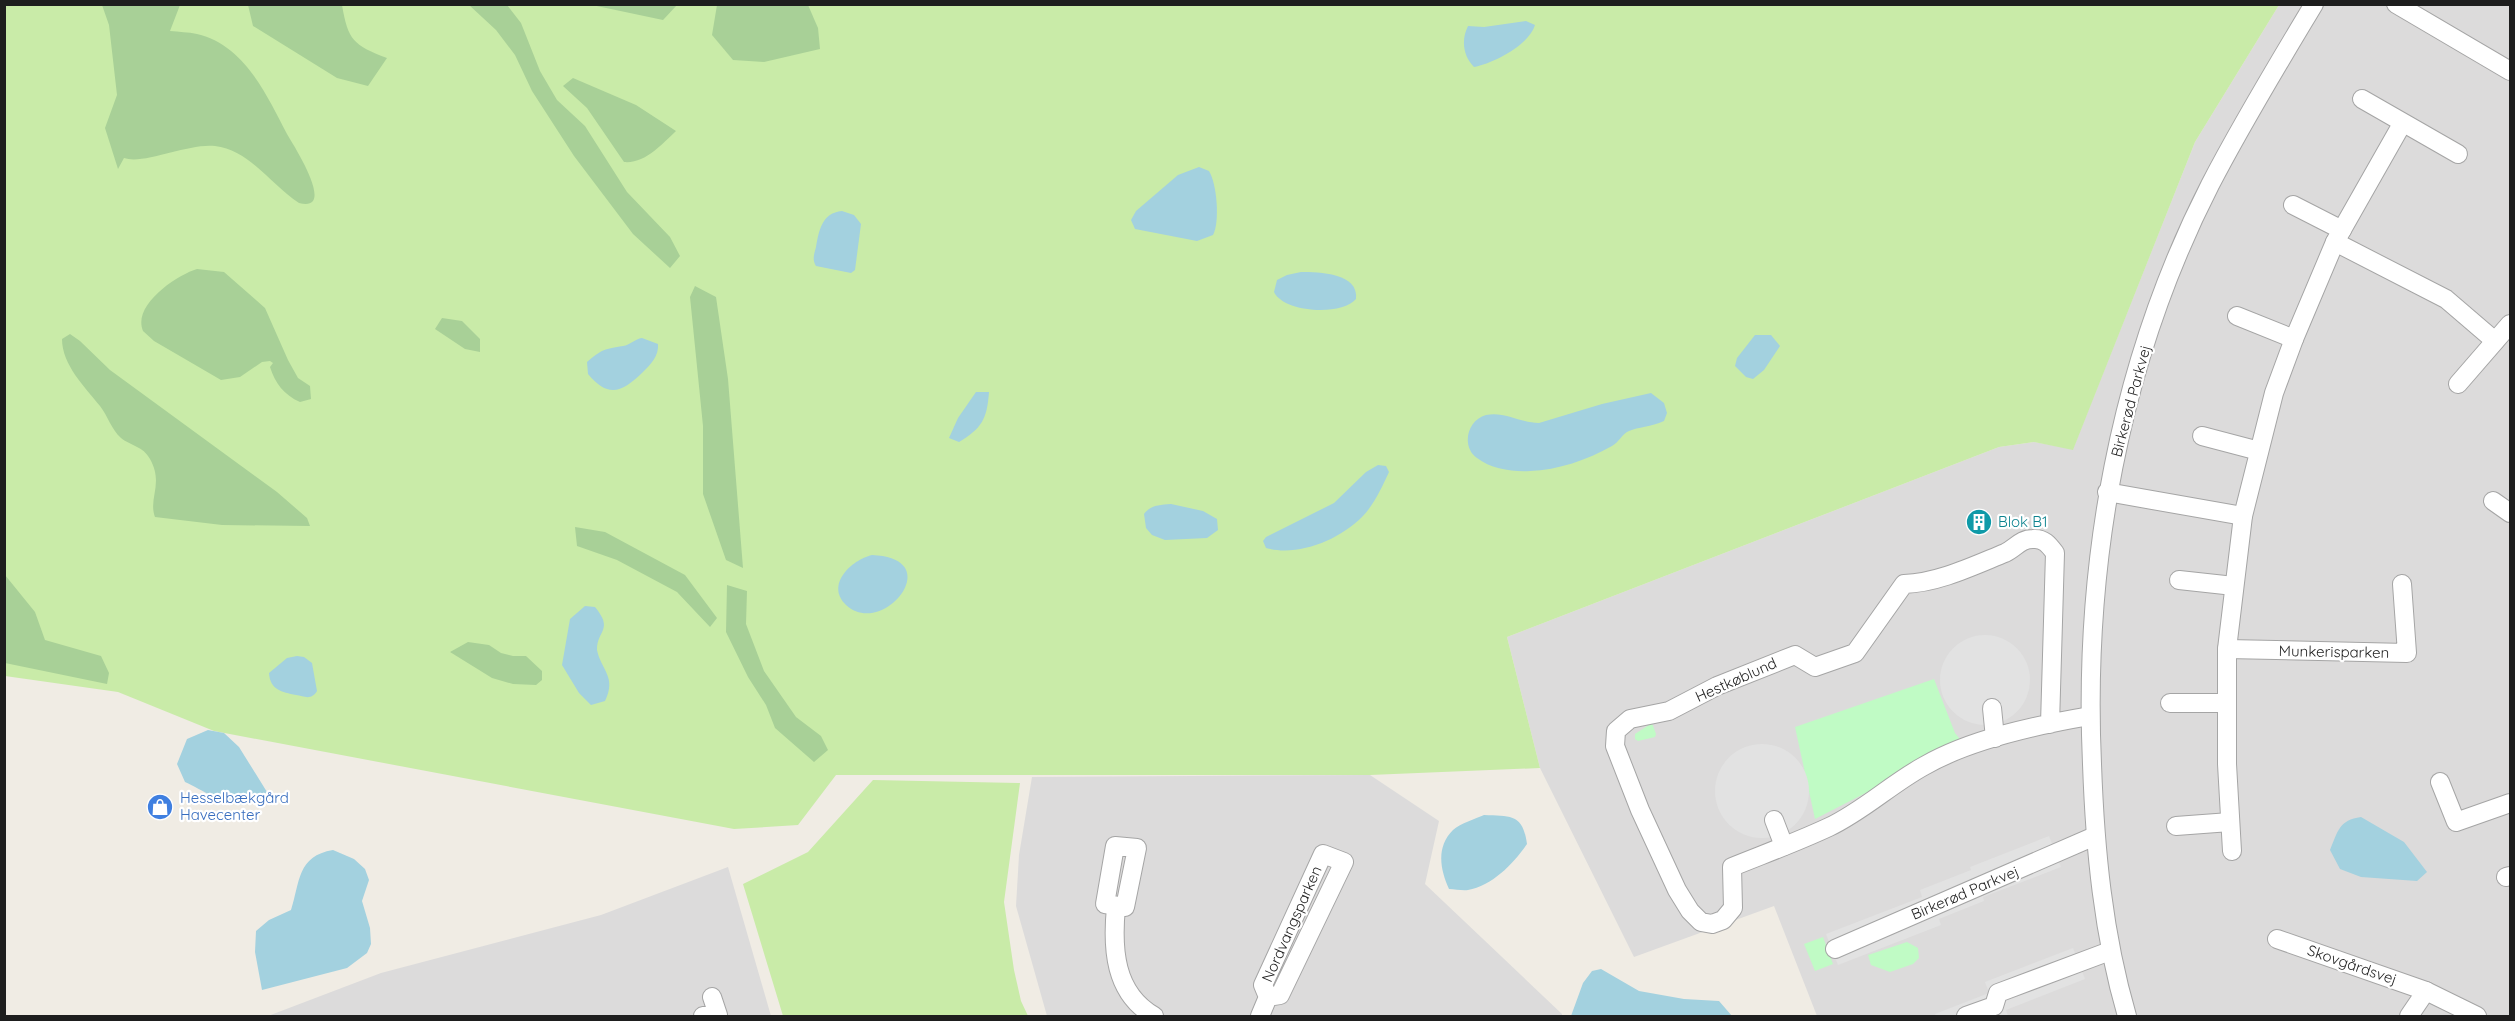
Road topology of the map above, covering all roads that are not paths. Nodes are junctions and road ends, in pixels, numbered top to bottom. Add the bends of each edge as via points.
1 (2314, 4) edge
2 (2396, 4) edge
3 (2511, 71) edge
4 (2362, 99) dead end
5 (2402, 123) junction
6 (2458, 154) dead end
7 (2293, 205) dead end
8 (2338, 236) junction
9 (2237, 316) dead end
10 (2511, 324) edge
11 (2294, 339) junction
12 (2495, 341) junction
13 (2458, 384) dead end
14 (2202, 436) dead end
15 (2259, 452) junction
16 (2107, 492) junction
17 (2493, 501) dead end
18 (2511, 513) edge
19 (2243, 516) junction
20 (2179, 580) dead end
21 (2402, 584) dead end
22 (2234, 586) junction
23 (2227, 649) junction
24 (2170, 703) dead end
25 (2227, 703) junction
26 (1992, 708) dead end
27 (2090, 716) junction
28 (2050, 724) junction
29 (1995, 738) junction
30 (2440, 782) dead end
31 (2511, 803) edge
32 (1774, 820) dead end
33 (2230, 822) junction
34 (2176, 826) dead end
35 (2095, 836) junction
36 (1784, 846) junction
37 (2232, 851) dead end
38 (1116, 907) dead end
39 (2277, 939) dead end
40 (1835, 949) dead end
41 (2110, 951) junction
42 (2426, 992) junction
43 (712, 996) dead end
44 (1268, 998) junction
45 (703, 1017) edge
46 (1154, 1017) edge
47 (1260, 1017) edge
48 (1966, 1017) edge
49 (2127, 1017) edge
50 (2409, 1017) edge
51 (2477, 1017) edge

1 - 16 street, Birkerød Parkvej via 2209,187 2167,282 2134,379
2 - 3 street
4 - 5 street
5 - 6 street
5 - 8 street
7 - 8 street
8 - 11 street
8 - 12 street via 2446,299
9 - 11 street
10 - 12 street
11 - 15 street via 2274,393
12 - 13 street
14 - 15 street
15 - 19 street
16 - 19 street
16 - 27 street, Birkerød Parkvej via 2091,630
17 - 18 street
19 - 22 street
20 - 22 street
21 - 23 street, Munkerisparken via 2407,653
22 - 23 street
23 - 25 street
24 - 25 street
25 - 33 street
26 - 29 street
27 - 28 street, Hestkøblund
27 - 35 street, Birkerød Parkvej
28 - 29 street, Hestkøblund
28 - 36 street, Hestkøblund via 2055,552 2046,541 2034,538 1924,583 1904,584 1855,653 1815,666 1795,655 1717,686 1669,711 1630,719 1616,731 1615,746 1640,810 1677,890 1701,922 1724,920 1733,908 1732,867
29 - 36 street, Hestkøblund via 1924,766 1830,827
30 - 31 street via 2456,822
32 - 36 street
33 - 34 street
33 - 37 street
35 - 40 street, Birkerød Parkvej
35 - 41 street, Birkerød Parkvej
38 - 46 street via 1113,943 1118,972 1131,995
39 - 42 street, Skovgårdsvej
41 - 48 street via 1998,993 1994,1006
41 - 49 street, Birkerød Parkvej
42 - 50 street
42 - 51 street, Skovgårdsvej
43 - 45 street via 718,1015
44 - 44 street, Nordvangsparken via 1280,995 1335,882 1344,862 1335,857 1323,854 1263,985
44 - 47 street, Nordvangsparken

